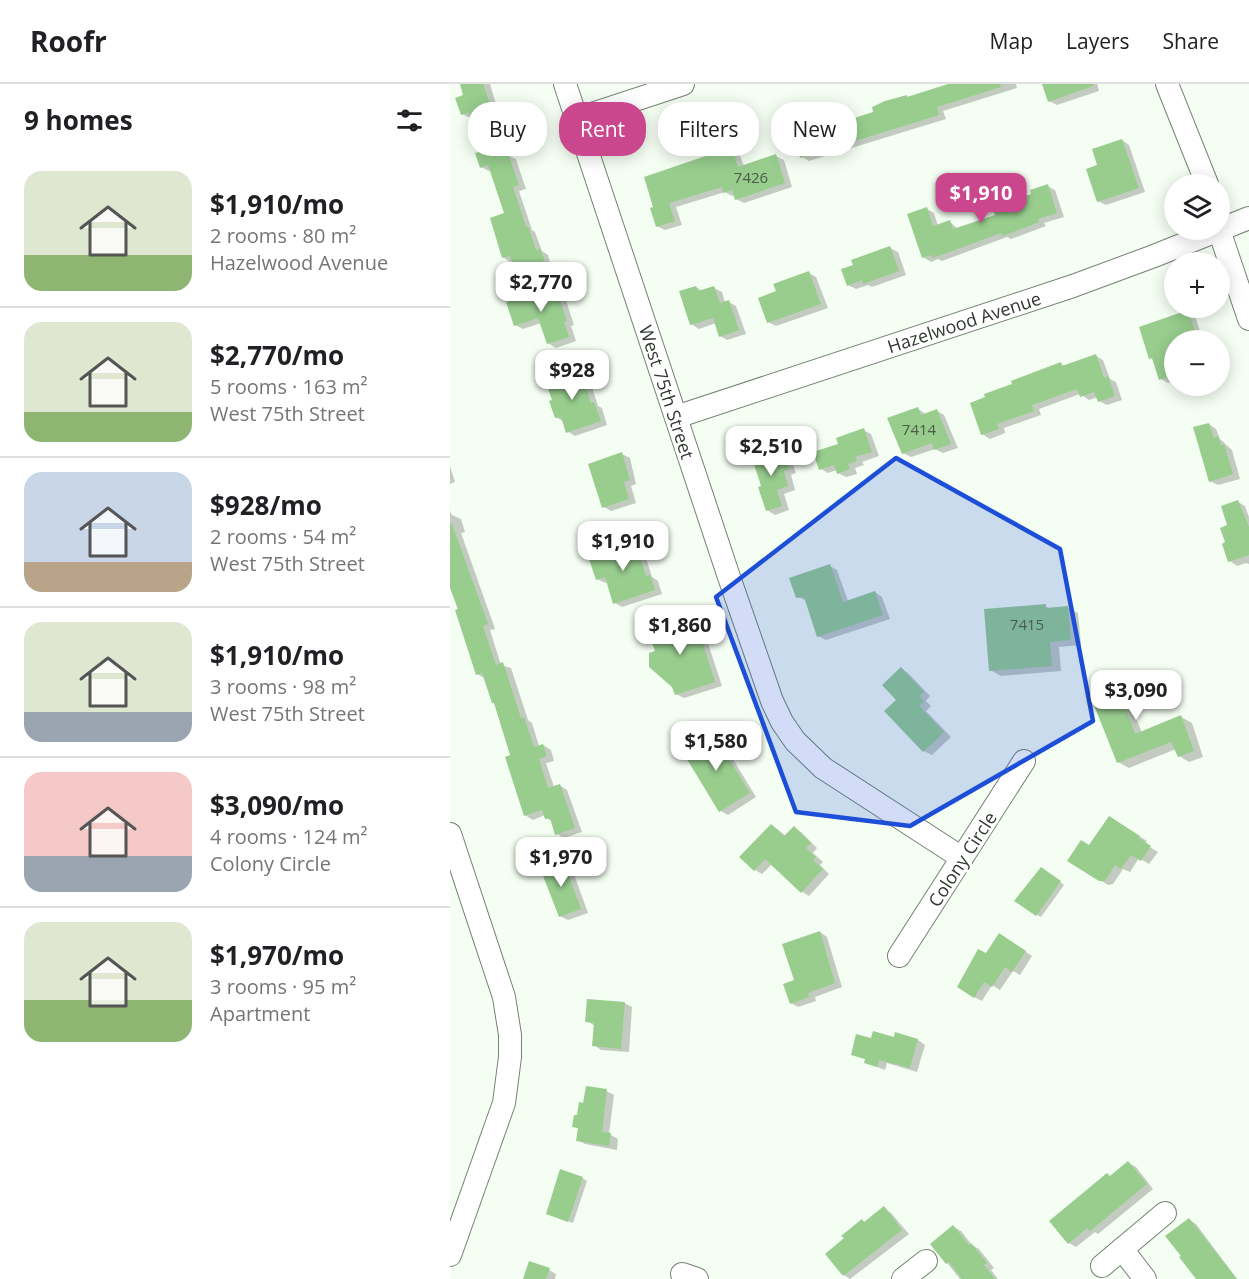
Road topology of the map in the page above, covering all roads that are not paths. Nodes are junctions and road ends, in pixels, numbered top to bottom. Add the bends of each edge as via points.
1 (565, 84) edge
2 (683, 84) edge
3 (1167, 84) edge
4 (571, 102) edge
5 (628, 102) edge
6 (589, 156) edge
7 (1203, 174) edge
8 (1249, 218) edge
9 (1230, 222) edge
10 (1183, 240) edge
11 (1226, 240) edge
12 (1249, 319) edge
13 (676, 417) junction
14 (1024, 761) dead end
15 (450, 834) edge
16 (962, 858) junction
17 (899, 956) dead end
18 (1165, 1213) dead end
19 (1122, 1249) junction
20 (450, 1255) edge
21 (926, 1261) dead end
22 (1102, 1266) dead end
23 (906, 1278) edge
24 (1145, 1279) edge

1 - 4 street, West 75th Street
2 - 5 street
3 - 7 street
6 - 13 street, West 75th Street
8 - 9 street, Hazelwood Avenue
10 - 13 street, Hazelwood Avenue via 1073,286
11 - 12 street
13 - 16 street, West 75th Street via 772,702 786,729 823,768
14 - 16 street, Colony Circle
15 - 20 street via 500,982 510,1046 504,1103
16 - 17 street, Colony Circle
18 - 19 street
19 - 22 street
19 - 24 street
21 - 23 street

